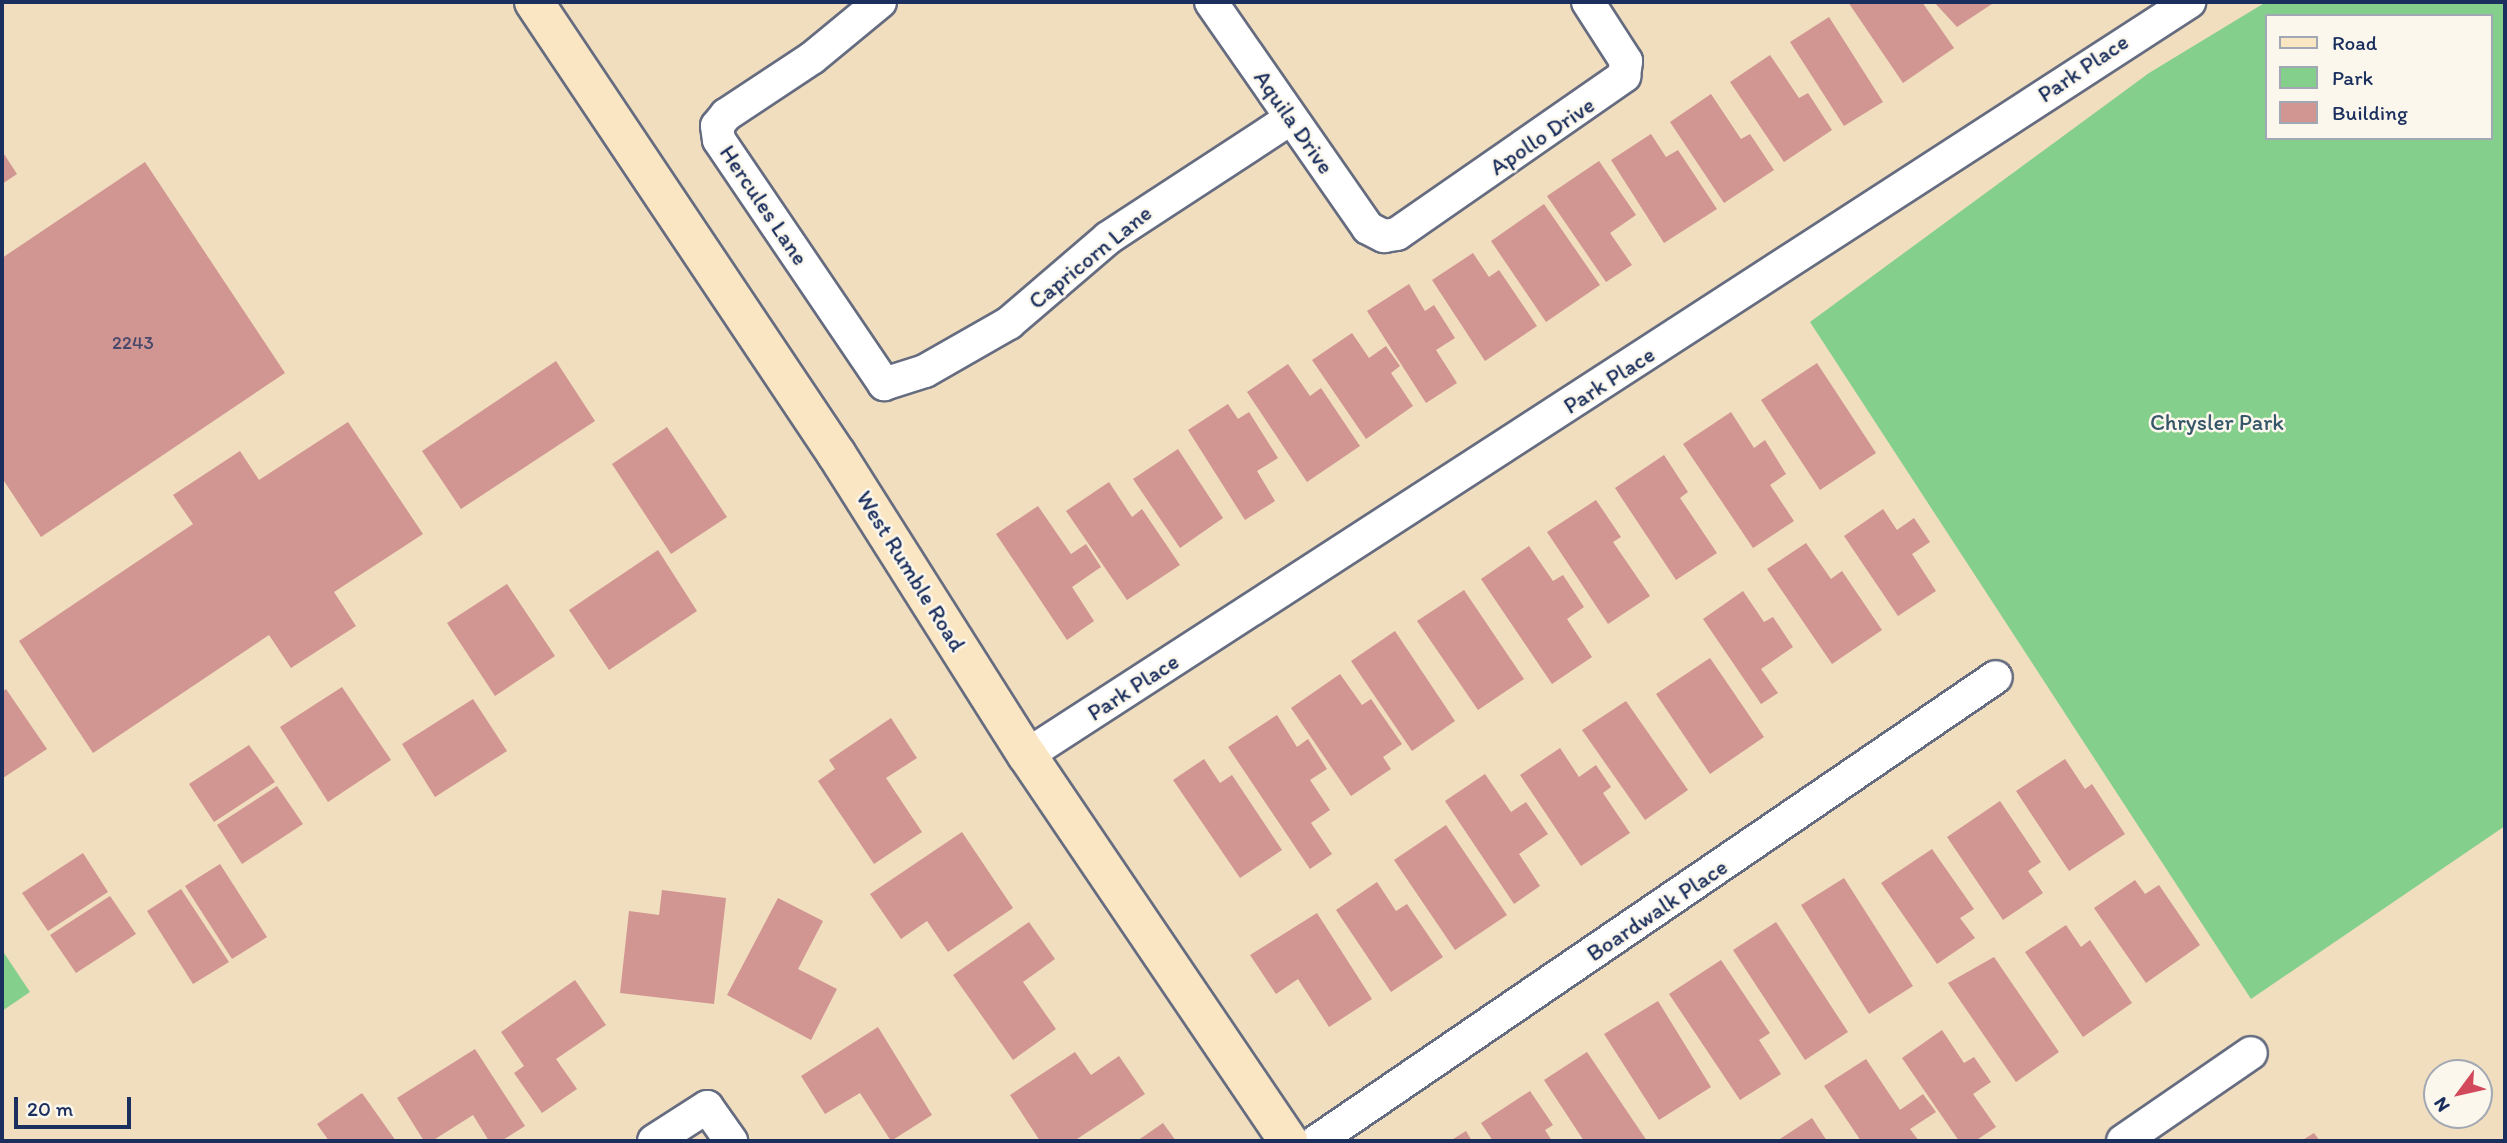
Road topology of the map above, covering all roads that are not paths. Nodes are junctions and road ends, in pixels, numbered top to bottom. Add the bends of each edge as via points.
1 (534, 2) edge
2 (880, 2) edge
3 (1211, 2) edge
4 (1588, 2) edge
5 (2189, 2) edge
6 (1290, 119) junction
7 (1384, 236) joint
8 (884, 384) joint
9 (1997, 677) dead end
10 (1027, 755) junction
11 (2252, 1053) dead end
12 (654, 1141) edge
13 (730, 1141) edge
14 (1288, 1141) edge
15 (1317, 1141) edge
16 (2123, 1141) edge

1 - 10 street, West Rumble Road via 837,455
2 - 8 street, Hercules Lane via 717,126 719,140
3 - 6 street, Aquila Drive
4 - 7 street, Apollo Drive via 1626,61 1624,76 1397,234
5 - 10 street, Park Place
6 - 7 street, Aquila Drive via 1368,228
6 - 8 street, Capricorn Lane via 1108,237 1009,323 925,371
9 - 15 street, Boardwalk Place
10 - 14 street, West Rumble Road
11 - 16 street
12 - 13 street via 706,1107

